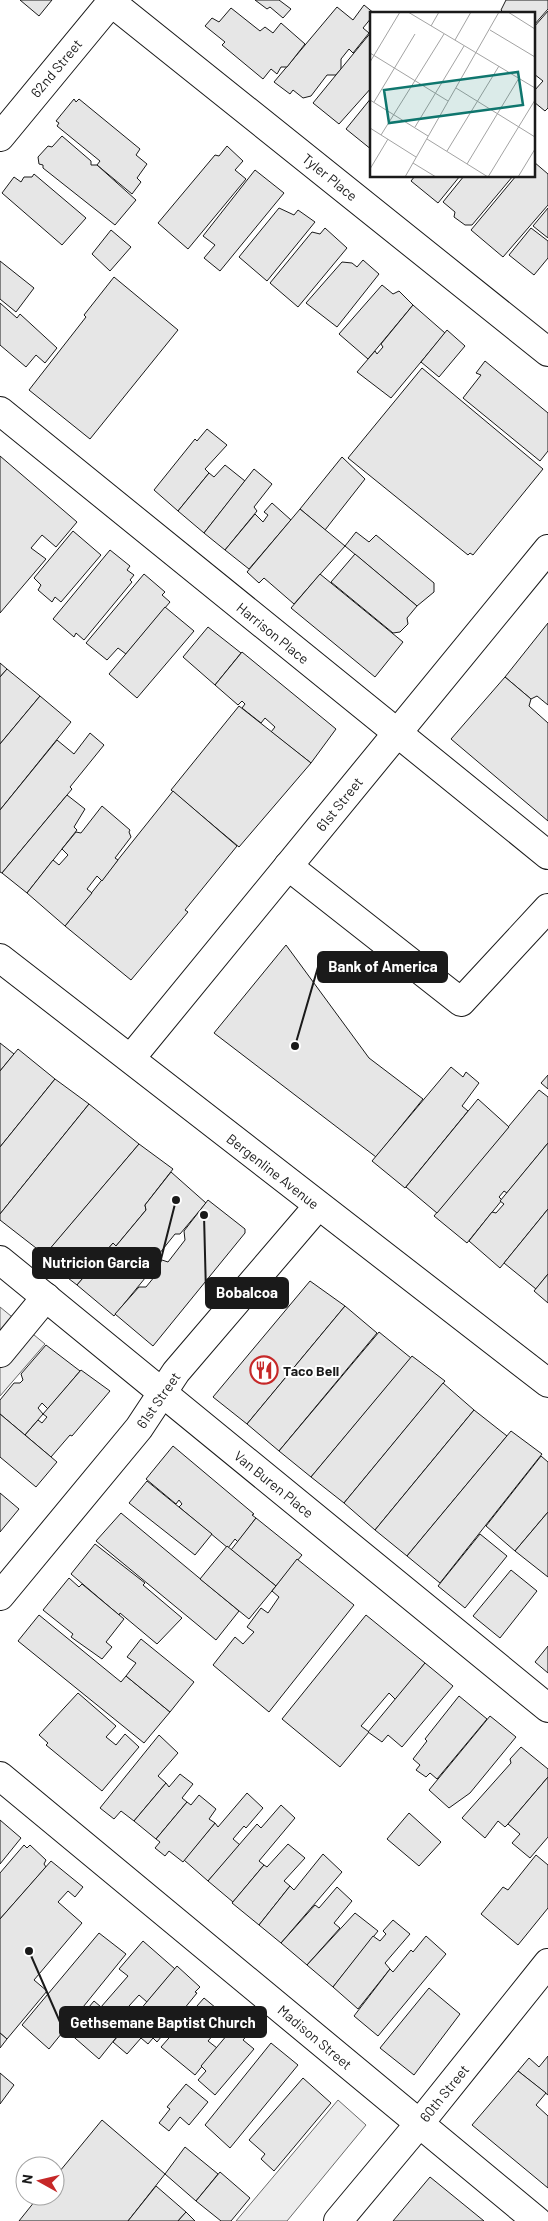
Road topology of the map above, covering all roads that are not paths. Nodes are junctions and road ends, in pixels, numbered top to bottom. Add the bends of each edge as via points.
1 (112, 1) edge
2 (0, 137) edge
3 (548, 352) edge
4 (0, 411) edge
5 (548, 550) edge
6 (396, 734) junction
7 (548, 855) edge
8 (288, 866) junction
9 (548, 908) edge
10 (0, 958) edge
11 (131, 1058) junction
12 (318, 1206) junction
13 (0, 1260) edge
14 (46, 1297) junction
15 (0, 1353) edge
16 (548, 1383) edge
17 (163, 1392) junction
18 (0, 1596) edge
19 (548, 1708) edge
20 (0, 1776) edge
21 (548, 1963) edge
22 (419, 2124) junction
23 (338, 2221) edge
24 (537, 2221) edge

1 - 2 street, 62nd Street
1 - 3 street, Tyler Place
4 - 6 street, Harrison Place
5 - 6 street, 61st Street
6 - 7 street, Harrison Place
6 - 8 street, 61st Street
8 - 9 street via 461,1002
8 - 11 street, 61st Street
10 - 11 street, Bergenline Avenue
11 - 12 street, Bergenline Avenue
12 - 16 street, Bergenline Avenue
12 - 17 street, 61st Street via 176,1372
13 - 14 street, Van Buren Place
14 - 15 street
14 - 17 street, Van Buren Place
17 - 18 street, 61st Street via 139,1428
17 - 19 street, Van Buren Place
20 - 22 street, Madison Street
21 - 22 street, 60th Street
22 - 23 street, 60th Street
22 - 24 street, Madison Street

